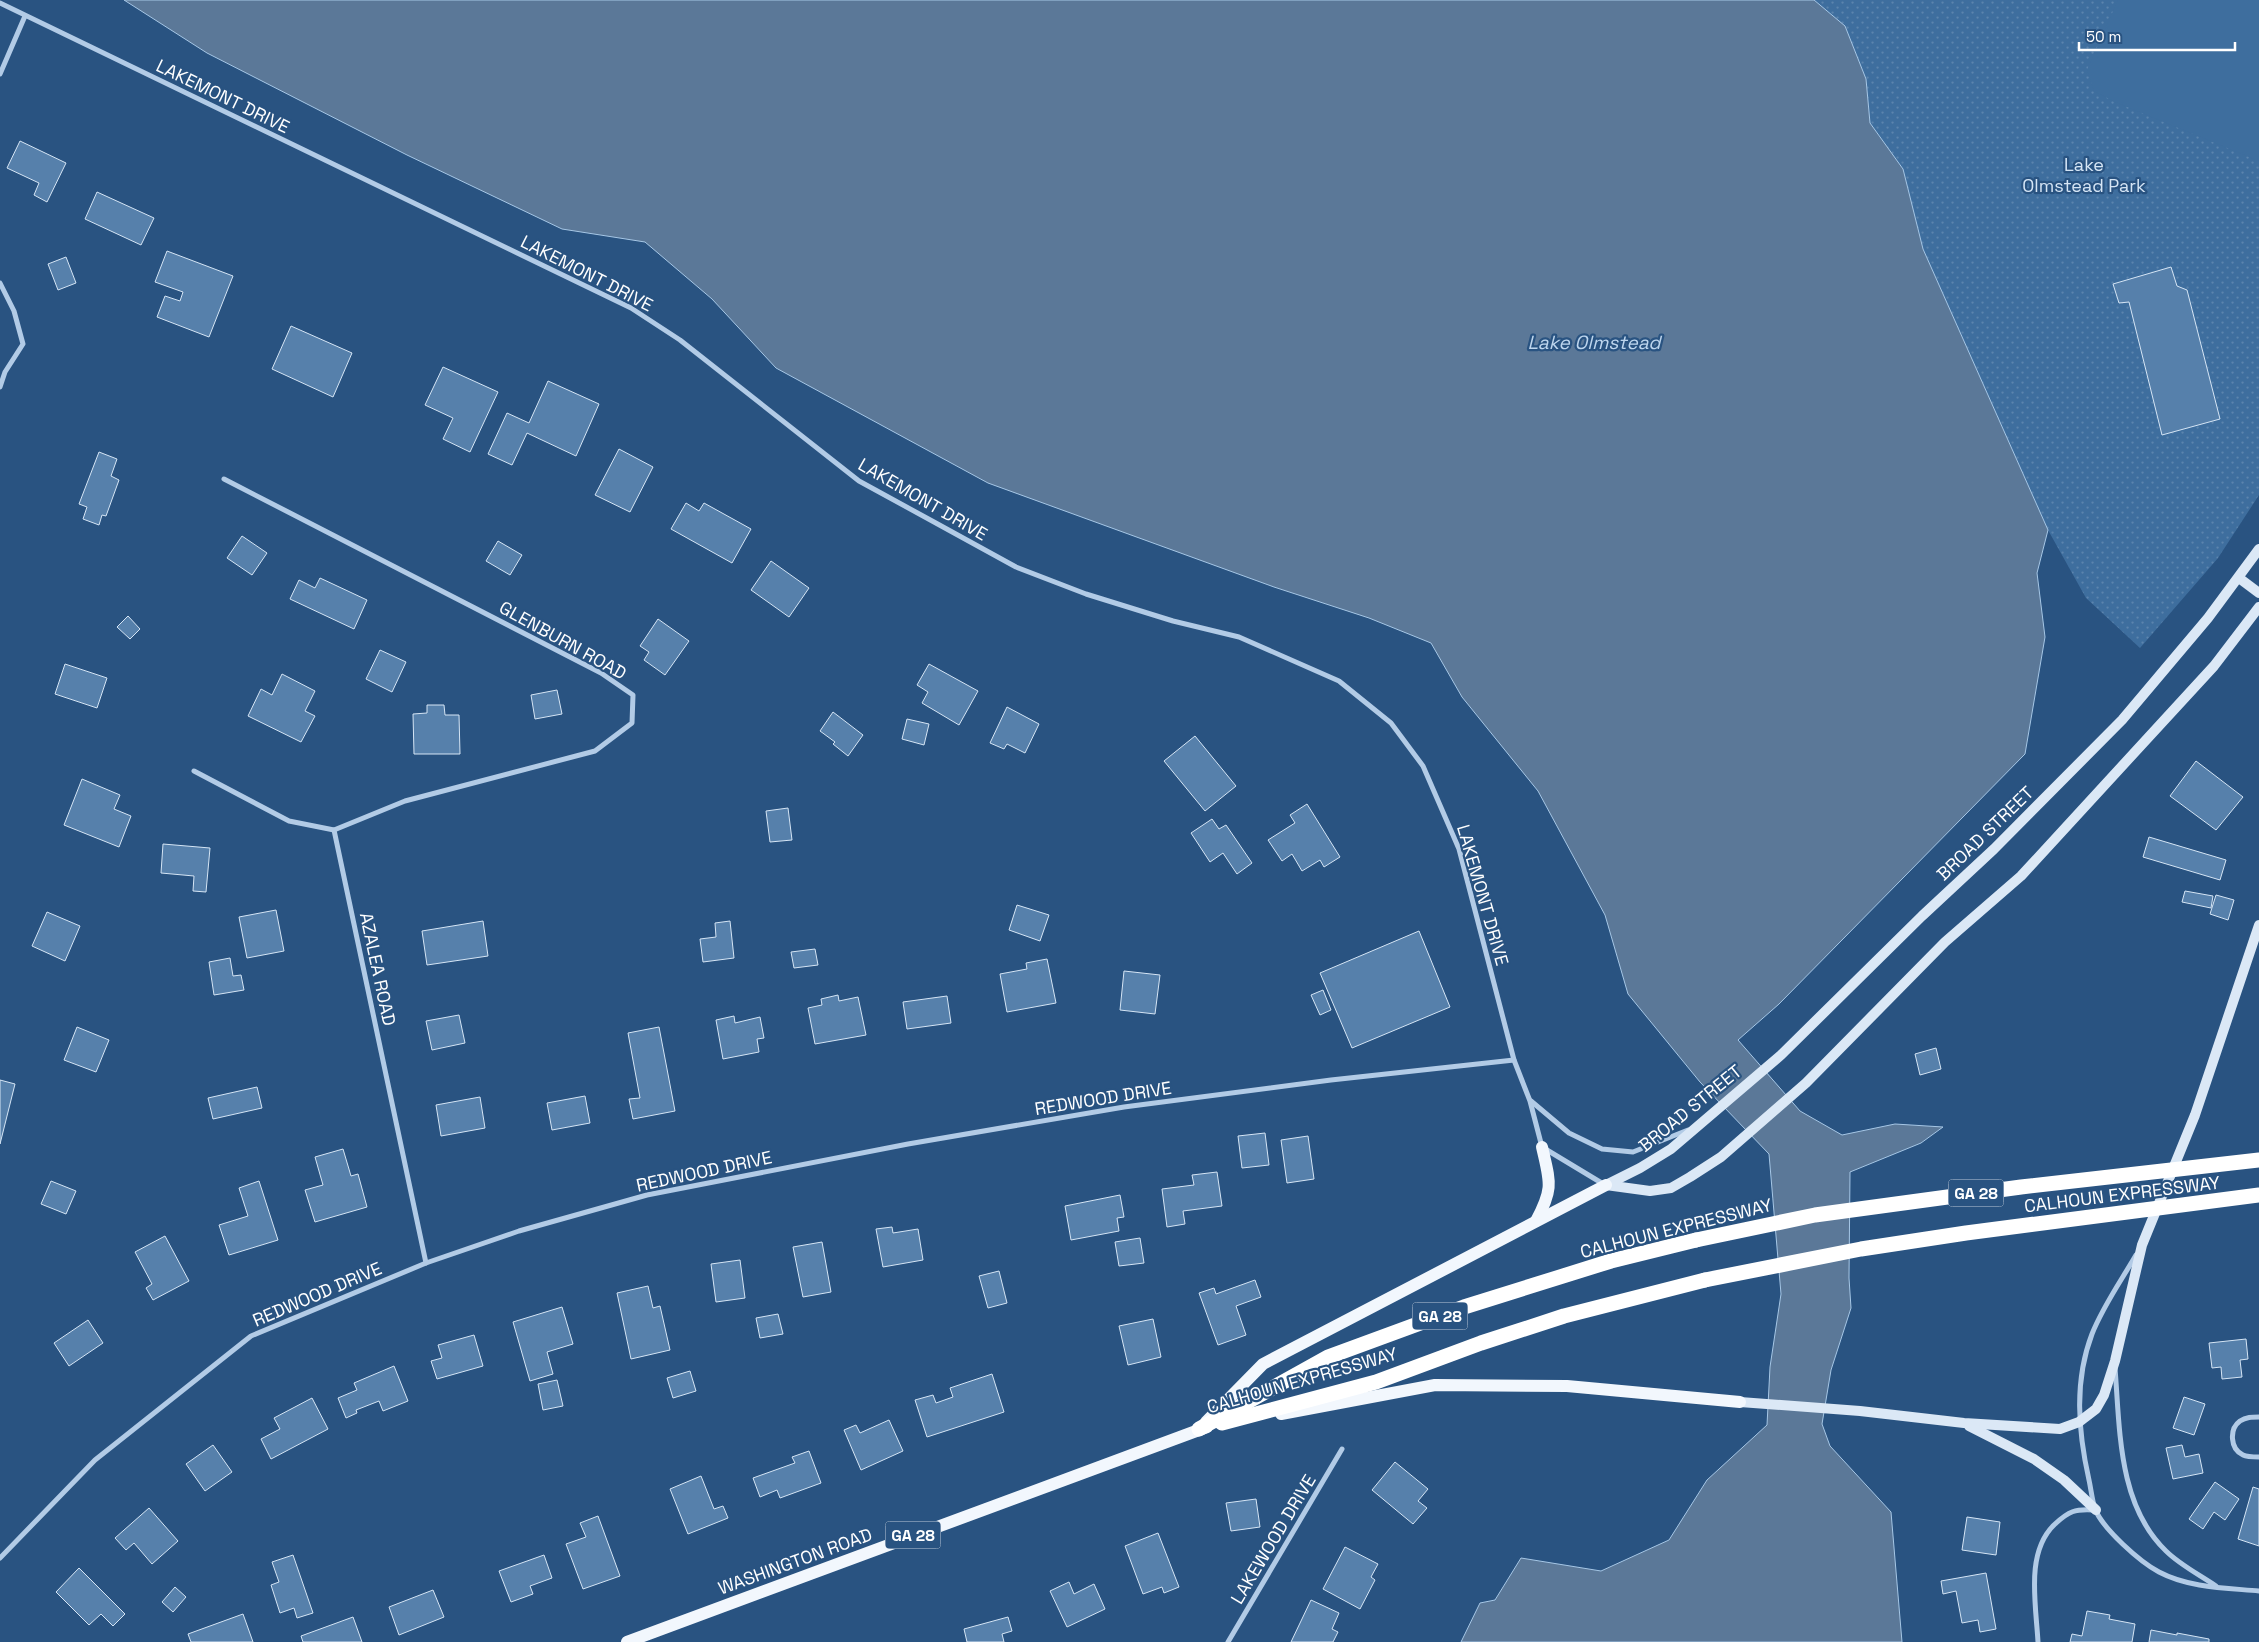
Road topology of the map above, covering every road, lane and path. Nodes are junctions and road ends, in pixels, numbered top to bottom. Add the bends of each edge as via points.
1 (0, 3) edge
2 (25, 16) junction
3 (0, 74) edge
4 (0, 283) edge
5 (0, 387) edge
6 (224, 479) dead end
7 (2259, 549) edge
8 (2239, 578) junction
9 (2259, 593) edge
10 (2259, 607) edge
11 (194, 771) dead end
12 (334, 830) junction
13 (2259, 925) edge
14 (1514, 1060) junction
15 (1530, 1101) junction
16 (1697, 1126) junction
17 (1542, 1147) junction
18 (2259, 1160) edge
19 (1606, 1185) junction
20 (2259, 1195) edge
21 (1536, 1221) junction
22 (2142, 1245) junction
23 (426, 1263) junction
24 (2115, 1361) junction
25 (1740, 1402) joint
26 (2259, 1417) edge
27 (2079, 1422) junction
28 (1964, 1423) junction
29 (1199, 1429) junction
30 (1342, 1450) dead end
31 (2259, 1457) edge
32 (2096, 1510) junction
33 (0, 1558) edge
34 (2219, 1588) junction
35 (2259, 1591) edge
36 (627, 1642) edge
37 (1228, 1642) edge
38 (2038, 1642) edge

1 - 2 street, LAKEMONT DRIVE
2 - 3 street
2 - 14 street, LAKEMONT DRIVE via 631,308 680,340 859,481 1016,567 1086,594 1238,637 1339,681 1391,723 1423,766 1459,849
4 - 5 street via 14,312 23,344 5,372
6 - 12 street, GLENBURN ROAD via 601,673 633,695 632,723 595,751 405,801
7 - 8 main road, BROAD STREET
8 - 9 main road
8 - 16 main road, BROAD STREET via 2122,720 1994,849 1781,1054
10 - 19 main road via 2214,666 2021,876 1945,942 1806,1083 1721,1157 1670,1188 1650,1191
11 - 12 street via 289,821
12 - 23 street, AZALEA ROAD
13 - 22 main road via 2195,1115
14 - 15 street, LAKEMONT DRIVE
14 - 23 street, REDWOOD DRIVE via 1124,1107 908,1144 647,1195 519,1231
15 - 16 street, LAKEMONT DRIVE via 1569,1133 1602,1149 1633,1152
15 - 17 street, LAKEMONT DRIVE
16 - 19 main road, BROAD STREET via 1671,1148
17 - 19 street
17 - 21 main road via 1550,1191
18 - 29 highway, CALHOUN EXPRESSWAY / GA 28, bridge via 1815,1215 1612,1261 1482,1301 1328,1357
19 - 21 main road
20 - 29 highway, CALHOUN EXPRESSWAY / GA 28, bridge via 1966,1232 1705,1280 1564,1316 1376,1382
21 - 29 main road via 1263,1364
22 - 24 main road
22 - 27 street via 2092,1335 2080,1389
23 - 33 street, REDWOOD DRIVE via 251,1336 95,1460
24 - 27 main road via 2104,1395 2096,1408
24 - 34 street via 2121,1442 2132,1500 2142,1522 2167,1552
25 - 28 main road via 1860,1410
25 - 29 main road, WASHINGTON ROAD via 1566,1386 1435,1385
26 - 31 street via 2248,1417 2232,1430 2232,1440 2242,1455
27 - 28 main road via 2060,1429
27 - 32 street
28 - 32 main road via 2034,1459 2064,1480
29 - 36 main road, WASHINGTON ROAD / GA 28
30 - 37 street, LAKEWOOD DRIVE
32 - 34 street via 2111,1532 2137,1558 2160,1573 2184,1582
32 - 38 street via 2078,1509 2063,1516 2048,1530 2039,1546 2035,1567
34 - 35 street

